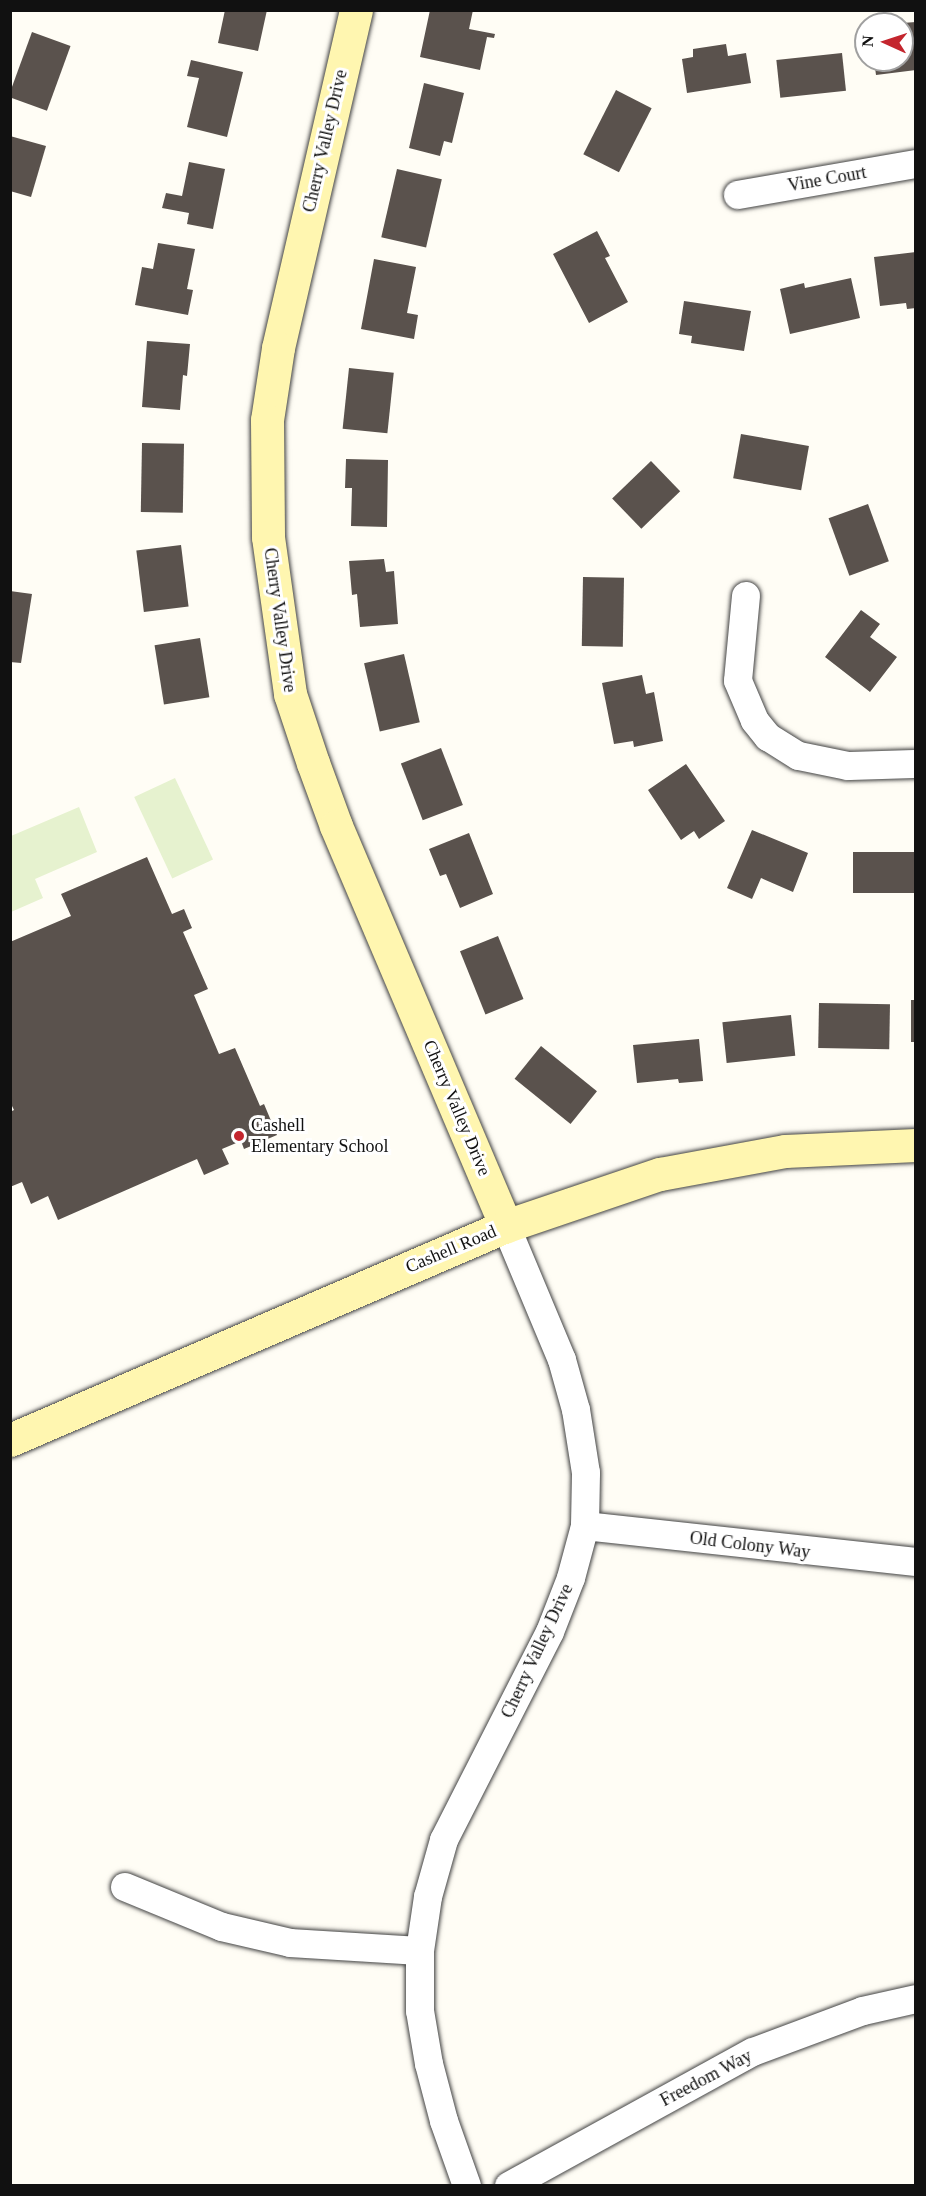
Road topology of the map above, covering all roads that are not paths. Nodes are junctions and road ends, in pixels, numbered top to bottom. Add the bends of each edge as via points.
1 (356, 10) edge
2 (915, 164) edge
3 (738, 195) dead end
4 (746, 596) dead end
5 (915, 764) edge
6 (915, 1144) edge
7 (506, 1226) junction
8 (10, 1440) edge
9 (585, 1526) junction
10 (915, 1562) edge
11 (125, 1887) dead end
12 (420, 1950) junction
13 (915, 1999) edge
14 (467, 2186) edge
15 (509, 2186) edge

1 - 7 street, Cherry Valley Drive via 278,348 267,420 268,537 290,693 310,753 336,826
2 - 3 street, Vine Court
4 - 5 street via 738,681 754,721 768,737 799,756 848,766
6 - 7 street, Cashell Road via 785,1151 660,1174
7 - 8 street, Cashell Road
7 - 9 street, Cherry Valley Drive via 562,1360 576,1410 586,1473
9 - 10 street, Old Colony Way
9 - 12 street, Cherry Valley Drive via 572,1578 550,1632 444,1840 428,1897
11 - 12 street via 222,1927 290,1943
12 - 14 street, Cherry Valley Drive via 420,2011 429,2064
13 - 15 street, Freedom Way via 863,2011 753,2052

